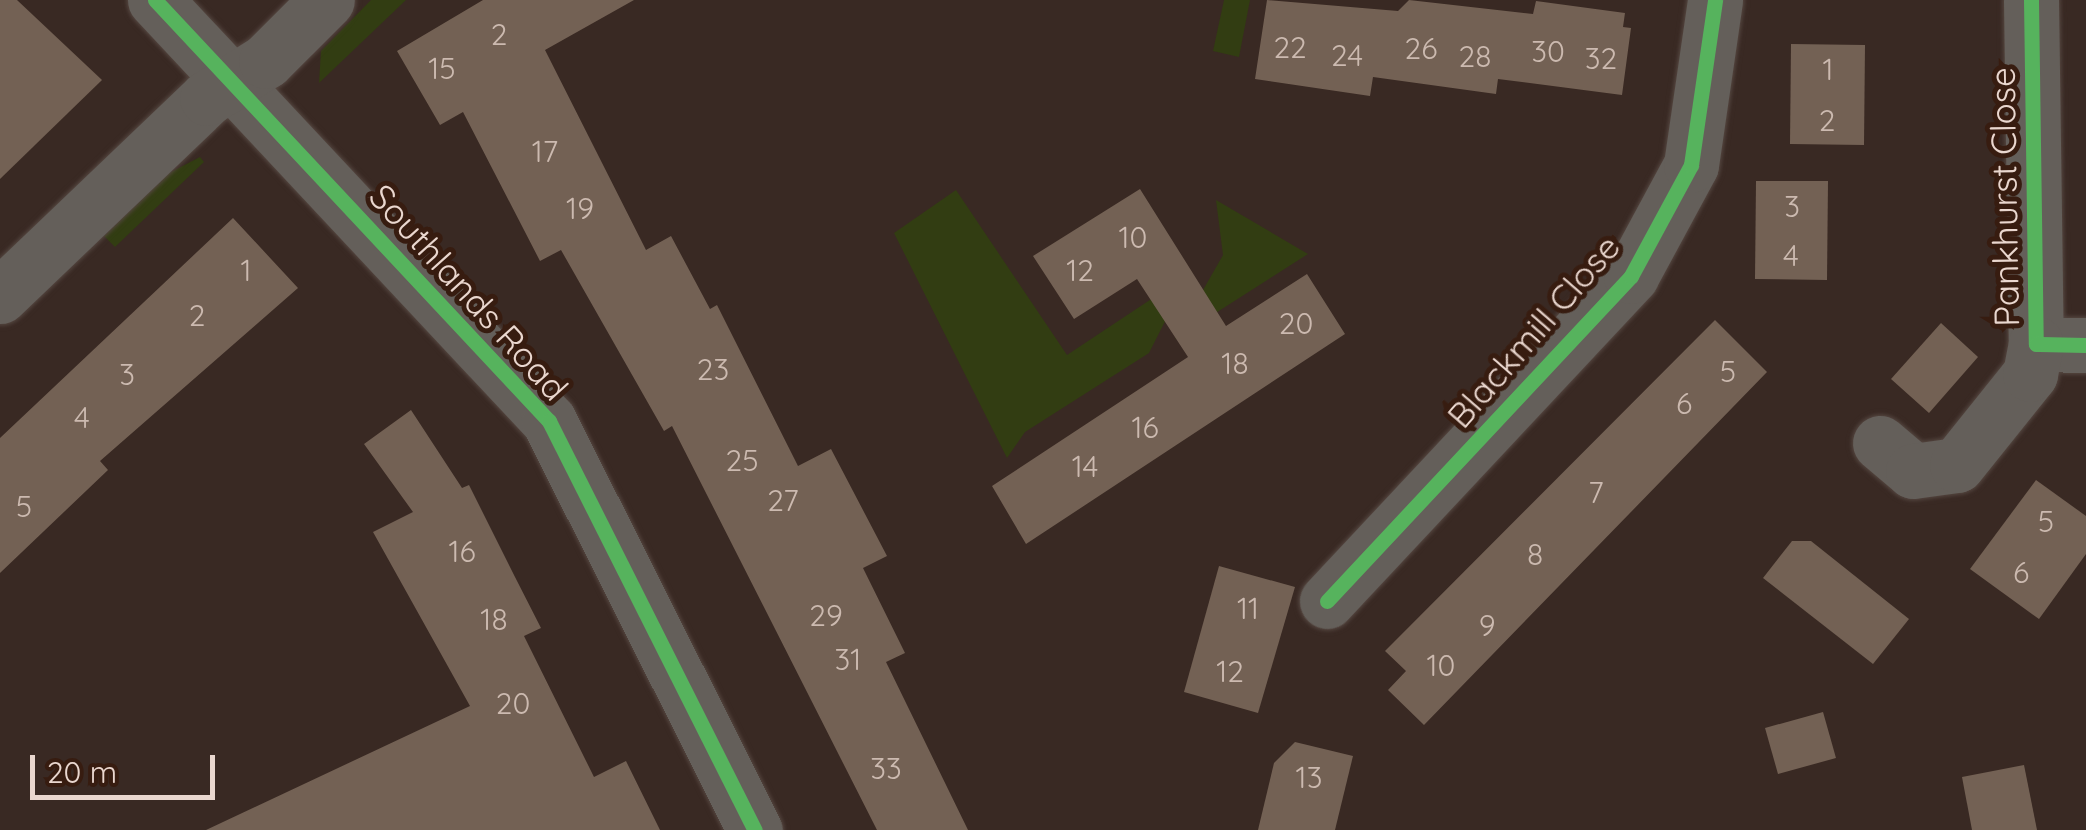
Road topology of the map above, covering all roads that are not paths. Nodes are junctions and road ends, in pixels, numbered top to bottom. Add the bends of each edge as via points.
1 (156, 0) edge
2 (326, 0) edge
3 (1715, 0) edge
4 (2032, 0) edge
5 (235, 82) junction
6 (0, 296) edge
7 (2061, 344) edge
8 (1880, 443) dead end
9 (1327, 602) dead end
10 (755, 830) edge

1 - 5 street, Southlands Road
2 - 5 street
3 - 9 street, Blackmill Close via 1692,165 1631,276
4 - 7 street, Pankhurst Close
5 - 6 street via 207,98
5 - 10 street, Southlands Road via 549,420
7 - 8 street, Pankhurst Close via 1957,464 1913,471

